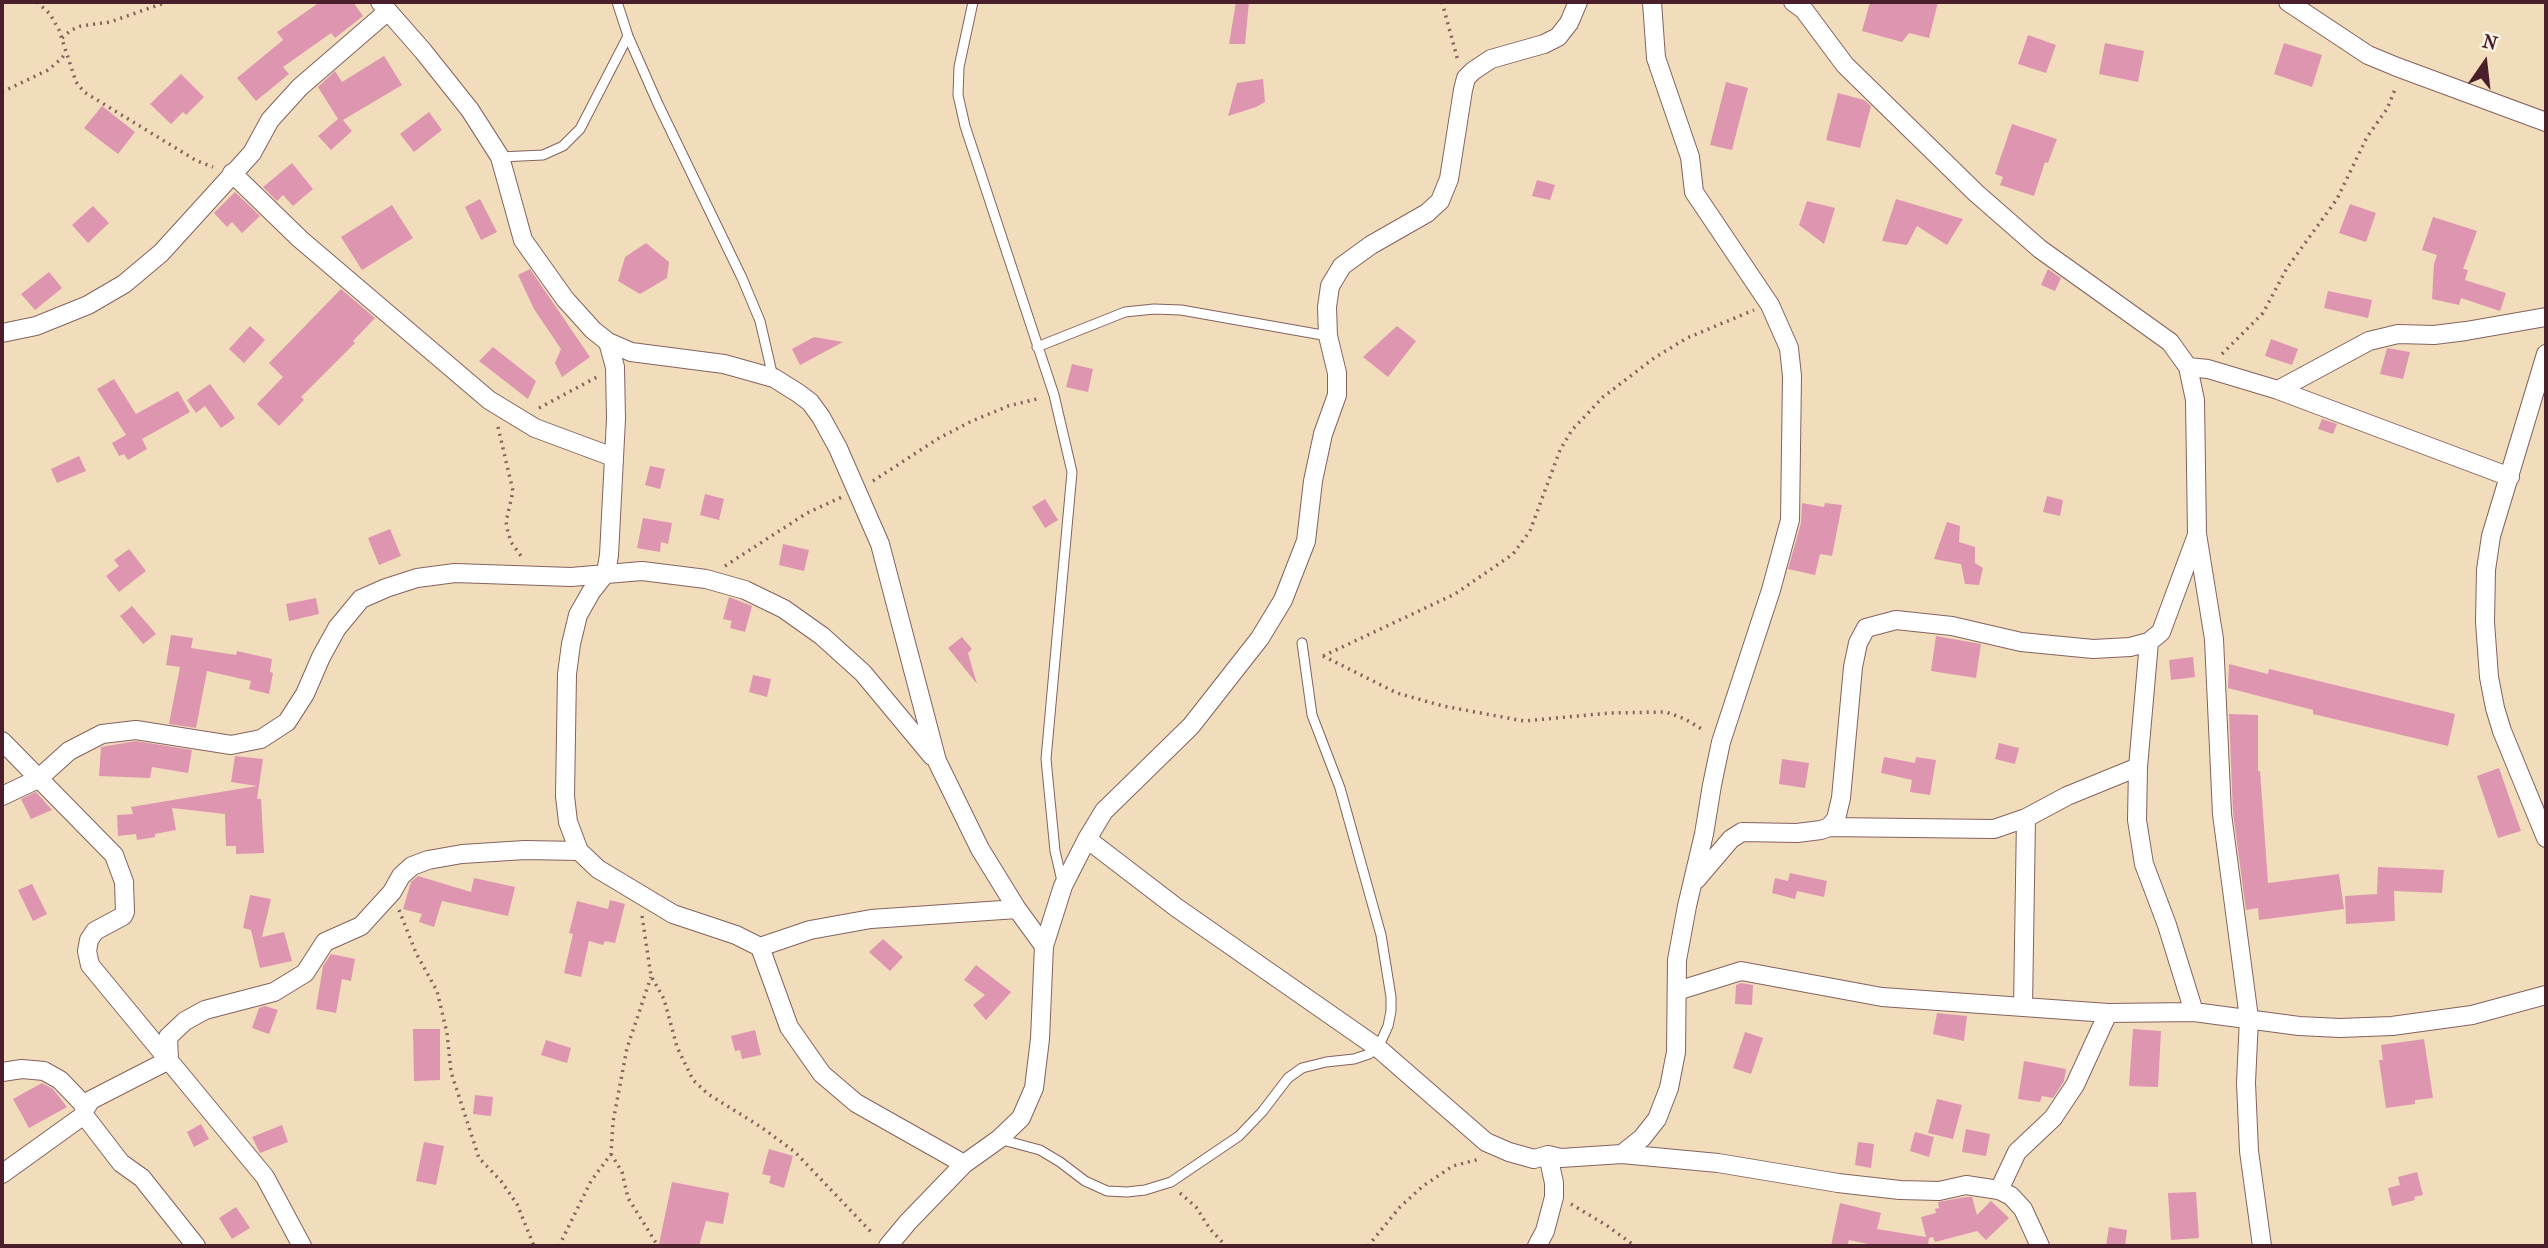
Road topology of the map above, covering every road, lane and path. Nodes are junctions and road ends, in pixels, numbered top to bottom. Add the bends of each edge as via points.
1 (37, 2) edge
2 (167, 2) edge
3 (617, 2) edge
4 (972, 2) edge
5 (1442, 2) edge
6 (1577, 2) edge
7 (1652, 2) edge
8 (1793, 2) edge
9 (2288, 2) edge
10 (384, 6) edge
11 (628, 36) junction
12 (61, 38) junction
13 (65, 52) junction
14 (2397, 68) junction
15 (1466, 78) junction
16 (2, 92) edge
17 (2546, 122) edge
18 (500, 157) junction
19 (232, 173) junction
20 (1770, 305) junction
21 (2546, 317) edge
22 (2, 332) edge
23 (1328, 336) junction
24 (608, 342) junction
25 (1037, 347) junction
26 (2546, 354) edge
27 (615, 367) junction
28 (2188, 367) junction
29 (2208, 369) junction
30 (774, 378) junction
31 (2278, 390) junction
32 (1054, 395) junction
33 (508, 412) junction
34 (612, 457) junction
35 (2510, 477) junction
36 (857, 491) junction
37 (2197, 534) junction
38 (606, 573) junction
39 (533, 576) junction
40 (706, 579) junction
41 (2149, 642) junction
42 (1301, 643) joint
43 (1323, 656) junction
44 (2, 740) edge
45 (1721, 742) junction
46 (937, 761) junction
47 (2138, 767) junction
48 (38, 779) junction
49 (2, 796) edge
50 (2538, 796) edge
51 (2026, 818) junction
52 (1829, 827) junction
53 (2546, 838) edge
54 (1087, 839) junction
55 (579, 851) junction
56 (1692, 886) junction
57 (1063, 887) junction
58 (392, 892) junction
59 (636, 893) junction
60 (1017, 909) junction
61 (1044, 946) junction
62 (760, 947) junction
63 (651, 976) junction
64 (1677, 991) junction
65 (2546, 995) edge
66 (2023, 1007) junction
67 (2194, 1012) junction
68 (2108, 1013) junction
69 (2249, 1018) junction
70 (1378, 1048) junction
71 (169, 1060) junction
72 (2, 1072) edge
73 (85, 1111) junction
74 (999, 1139) junction
75 (1509, 1152) junction
76 (611, 1154) junction
77 (1622, 1154) junction
78 (1548, 1155) junction
79 (964, 1164) junction
80 (2, 1174) edge
81 (1171, 1182) junction
82 (1554, 1183) junction
83 (1998, 1189) junction
84 (881, 1241) edge
85 (196, 1246) edge
86 (302, 1246) edge
87 (534, 1246) edge
88 (559, 1246) edge
89 (658, 1246) edge
90 (1226, 1246) edge
91 (1368, 1246) edge
92 (1537, 1246) edge
93 (1635, 1246) edge
94 (2040, 1246) edge
95 (2262, 1246) edge

1 - 12 path via 50,14
2 - 12 path via 110,22 81,26
3 - 11 lane
4 - 25 lane via 958,95 973,155
5 - 15 path
6 - 15 street via 1558,37 1491,59
7 - 20 street via 1656,58 1690,157 1694,192
8 - 28 street via 1845,65 1976,192 2040,250 2170,342
9 - 14 street via 2368,55
10 - 18 street via 470,110
10 - 19 street via 300,87
11 - 18 lane via 580,130 544,155
11 - 30 lane via 742,278 760,321
12 - 13 path
13 - 16 path via 48,70
13 - 19 path via 76,82 85,92 197,161
14 - 17 street
14 - 29 path via 2396,90 2337,199 2287,268 2263,313
15 - 23 street via 1449,179 1440,201 1342,266 1330,286
18 - 24 street via 523,240 565,299
19 - 22 street via 161,253 124,284 36,326
19 - 33 street via 300,239
20 - 43 path via 1687,338 1603,397 1560,450 1530,531 1513,554 1455,594
20 - 45 street via 1788,348 1792,376 1790,520
21 - 31 street via 2369,341
23 - 25 lane via 1154,309 1125,312
23 - 54 street via 1337,395 1322,434 1306,541 1283,600 1260,638 1191,726 1104,811
24 - 27 street
24 - 30 street via 631,352 724,364
25 - 32 lane
26 - 35 street
27 - 33 path via 524,415
27 - 34 street
28 - 29 street
28 - 37 street via 2195,400
29 - 31 street
30 - 36 street via 810,402 838,447
31 - 35 street
32 - 36 path via 1008,406 970,422
32 - 57 lane via 1072,472 1045,759
33 - 34 street via 544,432
33 - 39 path via 496,418 513,491 506,522 511,542
34 - 38 street
35 - 50 street via 2491,536 2486,570 2489,677 2495,708
36 - 40 path via 807,513
36 - 46 street via 880,544
37 - 41 street via 2161,632
37 - 69 street via 2214,639 2222,814
38 - 39 street
38 - 40 street via 642,571
38 - 55 street via 578,615 567,674 565,796 568,822
39 - 48 street via 455,573 417,578 361,599 337,628 287,722 261,739 231,745 136,730 102,734 69,751
40 - 46 street via 784,608 822,636 863,673
41 - 47 street
41 - 52 street via 2093,649 2021,642 1952,626 1896,620 1866,628 1853,667 1841,799
42 - 43 path
42 - 70 lane via 1312,715 1340,788 1381,935 1391,1011
43 - 45 path via 1398,693 1443,706 1524,721 1666,712
44 - 48 street
45 - 56 street
46 - 60 street via 979,849
47 - 51 street
47 - 67 street via 2137,820 2144,864
48 - 49 street
48 - 71 street via 114,855 124,882 125,912 89,940 90,965
50 - 53 street
51 - 52 street via 1994,829
51 - 66 street
52 - 56 street via 1797,834 1742,832
54 - 57 street
54 - 70 street via 1177,908
55 - 58 street via 462,854 428,860 412,866
55 - 59 street
56 - 64 street via 1677,960
57 - 61 street
58 - 71 street via 361,926 325,942 305,973 274,992 205,1010 185,1021 168,1037
58 - 87 path via 416,954 437,990 451,1072 479,1158 517,1204
59 - 62 street via 673,914
59 - 63 path
60 - 61 street
60 - 62 street via 872,919 810,930
61 - 74 street via 1034,1088 1021,1118
62 - 79 street via 789,1027 822,1074 856,1103
63 - 76 path via 627,1048
63 - 84 path via 693,1080 795,1152
64 - 66 street via 1741,971 1882,997
64 - 77 street via 1676,1052 1663,1105 1648,1131
65 - 69 street via 2472,1015 2392,1026 2299,1026
66 - 68 street
67 - 68 street
67 - 69 street
68 - 83 street via 2075,1085 2053,1118 2017,1152
69 - 95 street via 2249,1151
70 - 75 street via 1486,1142
70 - 81 lane via 1354,1059 1302,1068 1239,1136
71 - 73 street via 91,1100
71 - 86 street via 265,1177
72 - 73 street via 44,1071 60,1080
73 - 80 street
73 - 85 street via 121,1163 142,1178
74 - 79 street
74 - 81 lane via 1040,1150 1107,1191 1145,1190
75 - 78 street via 1534,1158
75 - 91 path via 1453,1167 1423,1186
76 - 88 path via 591,1181
76 - 89 path via 622,1172 628,1198
77 - 78 street
77 - 83 street via 1900,1190 1939,1191 1966,1185
78 - 82 street
79 - 84 street via 908,1222
81 - 90 path
82 - 92 street via 1550,1213
82 - 93 path via 1572,1204
83 - 94 street via 2023,1209

